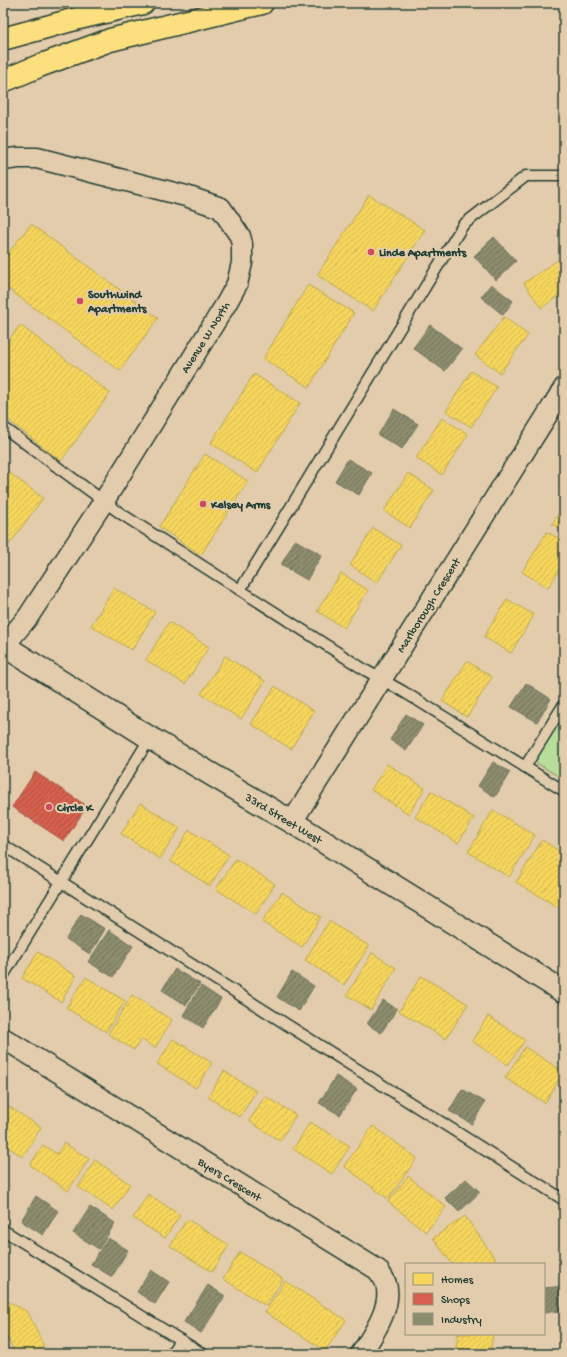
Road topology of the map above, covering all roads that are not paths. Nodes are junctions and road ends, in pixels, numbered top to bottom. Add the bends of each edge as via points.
1 (144, 3) edge
2 (262, 3) edge
3 (3, 39) edge
4 (3, 81) edge
5 (3, 160) edge
6 (564, 176) edge
7 (564, 388) edge
8 (3, 427) edge
9 (104, 501) junction
10 (240, 590) junction
11 (3, 646) edge
12 (381, 679) junction
13 (564, 704) edge
14 (150, 738) junction
15 (525, 767) junction
16 (564, 791) edge
17 (292, 822) junction
18 (3, 845) edge
19 (61, 882) junction
20 (3, 976) edge
21 (564, 992) edge
22 (3, 1038) edge
23 (564, 1200) edge
24 (3, 1230) edge
25 (180, 1340) junction
26 (171, 1354) edge
27 (203, 1354) edge
28 (361, 1354) edge

1 - 3 highway
2 - 4 highway via 110,40
5 - 9 street, Avenue W North via 37,158 186,196 221,208 240,236 242,263 237,284
6 - 10 lane via 526,176 464,225
7 - 12 street, Marlborough Crescent
8 - 9 lane
9 - 10 lane
9 - 11 street, Avenue W North via 28,617
10 - 12 lane
11 - 14 main road, 33rd Street West
12 - 15 lane
12 - 17 street, Marlborough Crescent
13 - 15 lane
14 - 17 main road, 33rd Street West
14 - 19 lane
15 - 16 lane
17 - 21 main road, 33rd Street West
18 - 19 lane
19 - 20 lane
19 - 23 lane
22 - 28 street, Byers Crescent via 378,1270 386,1284 387,1299 381,1322
24 - 25 lane
25 - 26 lane
25 - 27 lane

